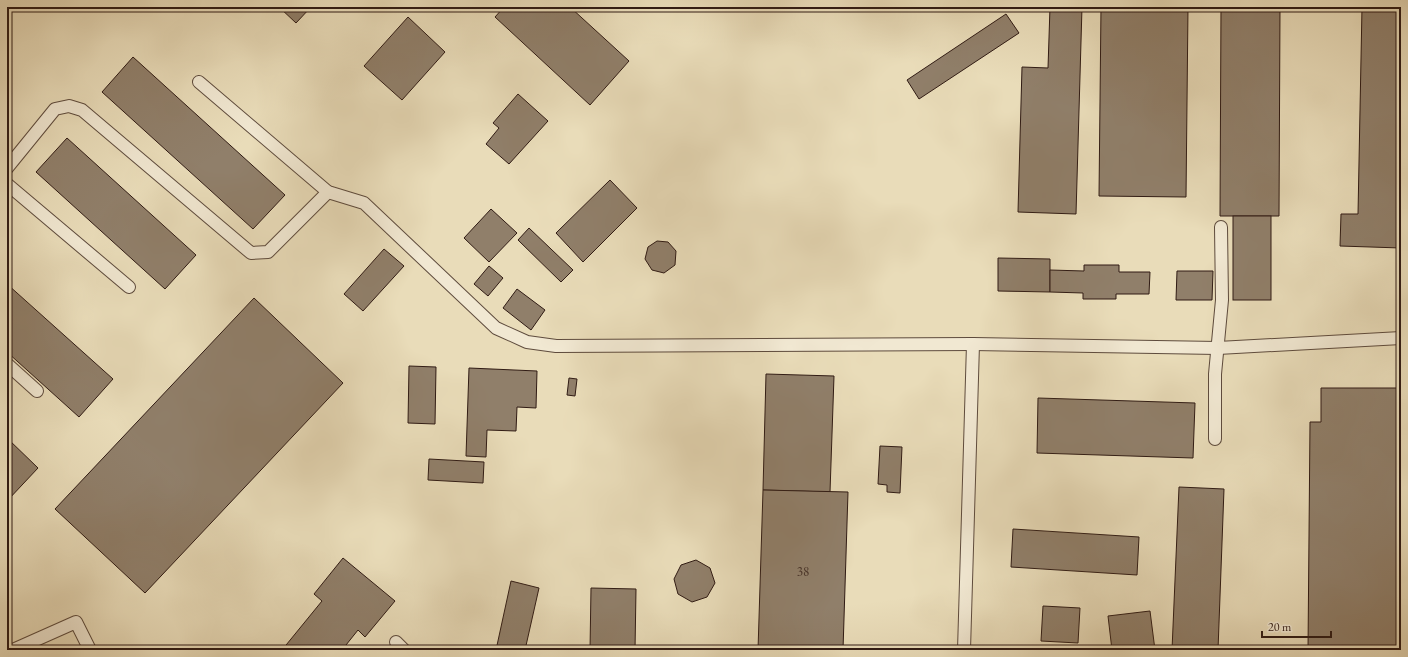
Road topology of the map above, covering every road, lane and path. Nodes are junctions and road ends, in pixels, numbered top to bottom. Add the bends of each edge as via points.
1 (199, 82) dead end
2 (7, 168) edge
3 (7, 184) edge
4 (328, 192) junction
5 (1221, 227) dead end
6 (129, 287) dead end
7 (1401, 338) edge
8 (973, 344) junction
9 (1218, 348) junction
10 (7, 364) edge
11 (37, 391) dead end
12 (1215, 439) dead end
13 (13, 650) edge
14 (90, 650) edge
15 (964, 650) edge

1 - 4 lane
2 - 4 lane via 55,109 69,106 82,110 250,253 268,252
3 - 6 lane
4 - 8 lane via 364,203 496,328 527,342 556,346
5 - 9 lane via 1222,300
7 - 9 lane
8 - 9 lane
8 - 15 lane
9 - 12 lane via 1215,374
10 - 11 lane
13 - 14 lane via 76,622

